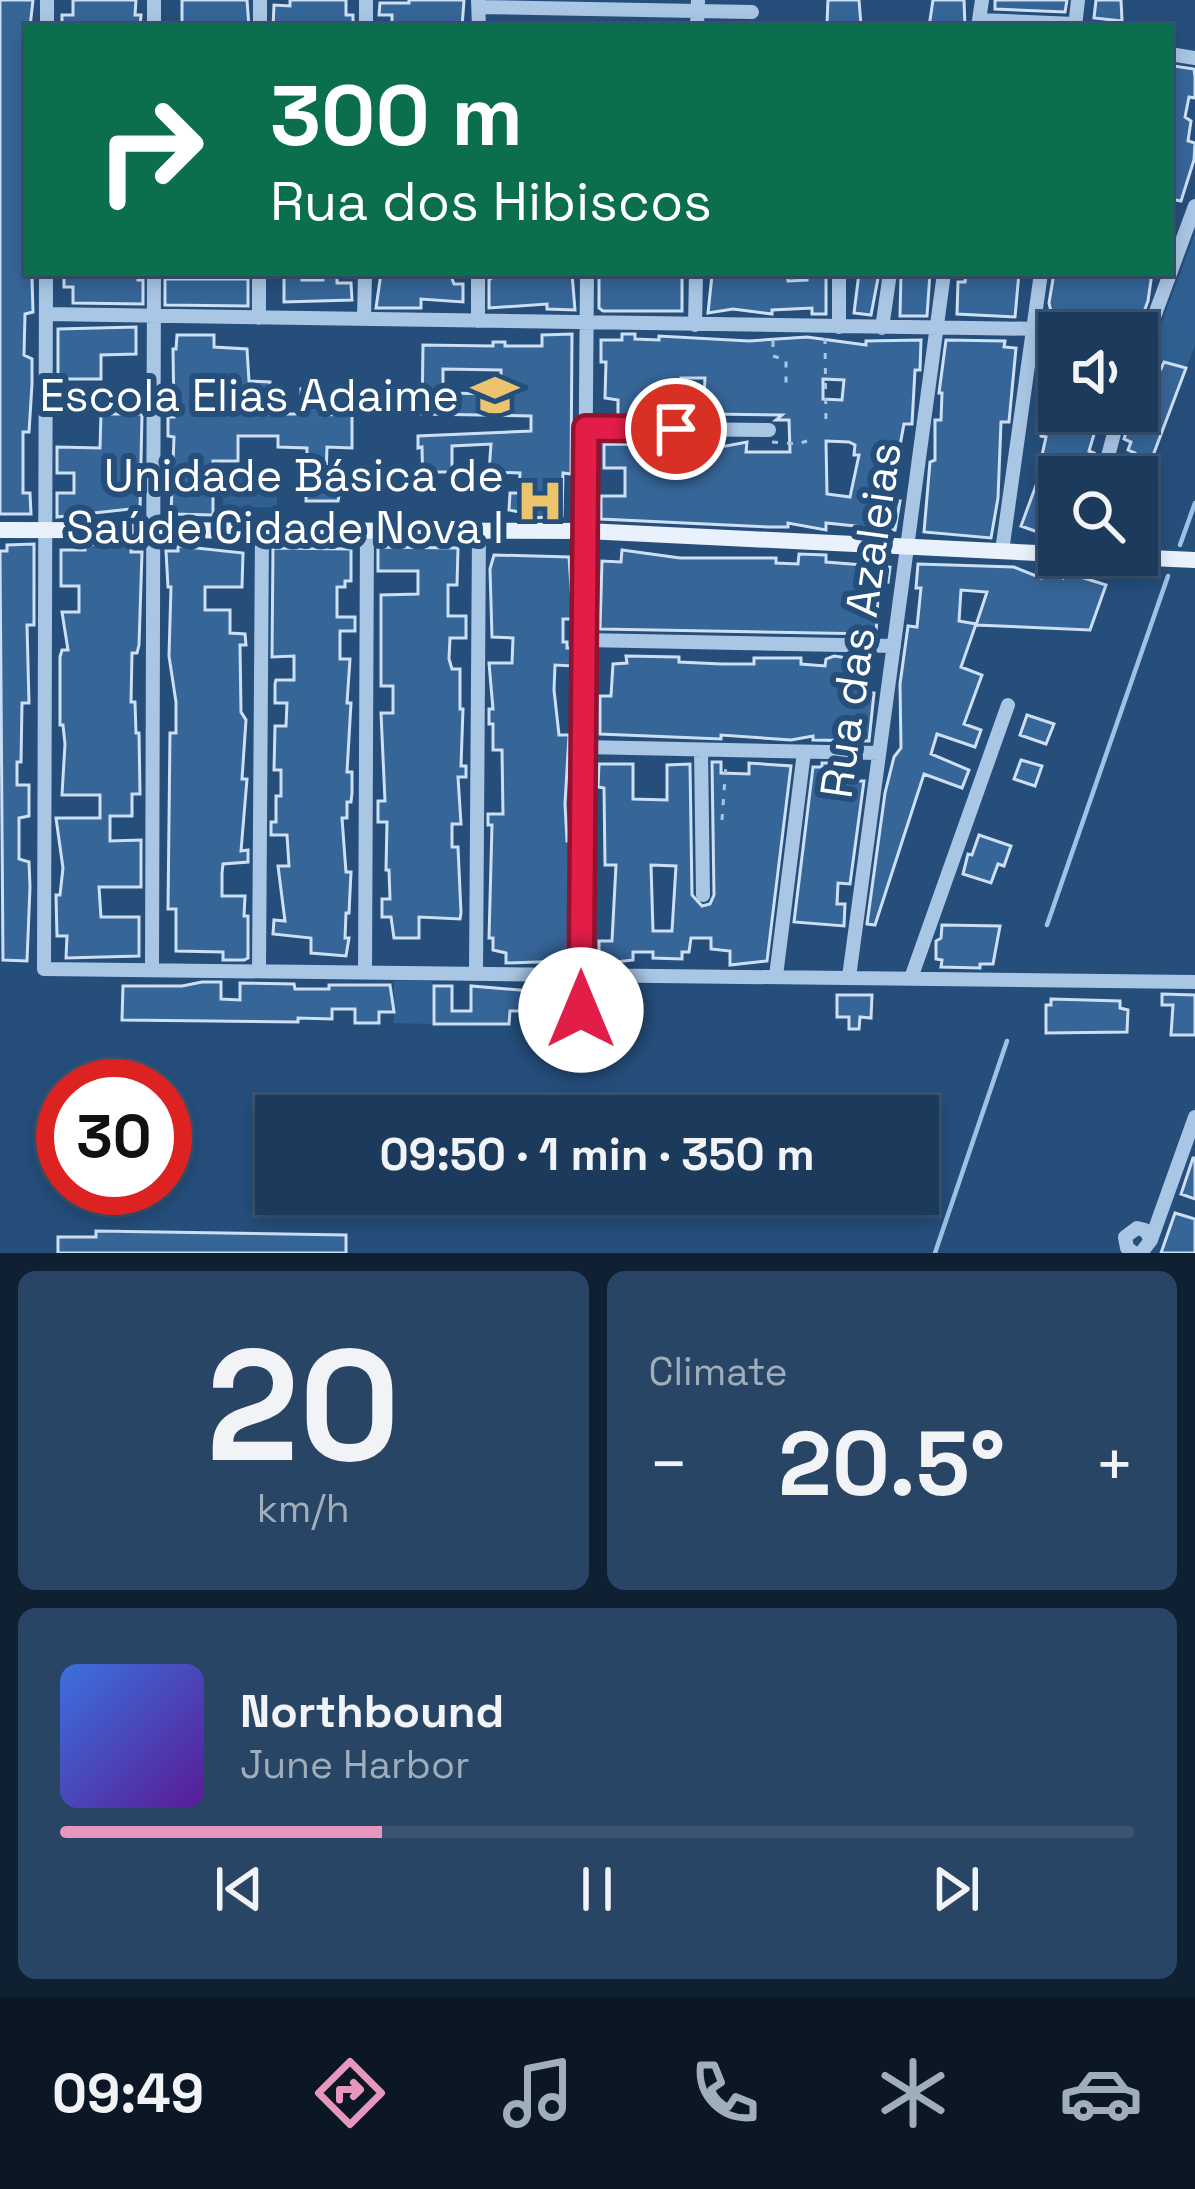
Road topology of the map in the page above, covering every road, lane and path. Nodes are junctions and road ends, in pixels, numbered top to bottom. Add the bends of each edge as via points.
1 (982, 0) edge
2 (478, 3) edge
3 (588, 4) edge
4 (752, 12) dead end
5 (698, 13) edge
6 (978, 23) edge
7 (1026, 24) edge
8 (1195, 206) edge
9 (1174, 251) edge
10 (46, 276) edge
11 (154, 276) edge
12 (260, 276) edge
13 (365, 276) edge
14 (478, 276) edge
15 (587, 276) edge
16 (695, 276) edge
17 (839, 276) edge
18 (890, 276) edge
19 (944, 276) edge
20 (1041, 276) edge
21 (1165, 276) edge
22 (1153, 312) edge
23 (46, 314) junction
24 (154, 316) junction
25 (259, 318) junction
26 (364, 320) junction
27 (478, 321) junction
28 (586, 323) junction
29 (695, 325) junction
30 (774, 326) junction
31 (832, 327) junction
32 (882, 328) junction
33 (937, 328) junction
34 (1033, 330) junction
35 (1038, 331) edge
36 (786, 383) dead end
37 (826, 426) dead end
38 (586, 428) junction
39 (767, 430) joint
40 (807, 440) dead end
41 (0, 530) edge
42 (46, 530) junction
43 (153, 530) junction
44 (262, 530) junction
45 (367, 531) junction
46 (479, 531) junction
47 (586, 531) junction
48 (906, 547) junction
49 (1002, 551) junction
50 (1038, 553) edge
51 (1158, 558) edge
52 (1195, 560) edge
53 (584, 640) junction
54 (894, 646) junction
55 (1008, 705) dead end
56 (583, 747) junction
57 (701, 750) junction
58 (727, 750) junction
59 (804, 752) junction
60 (879, 753) junction
61 (722, 820) dead end
62 (703, 895) dead end
63 (152, 970) junction
64 (259, 971) junction
65 (365, 972) junction
66 (476, 974) junction
67 (582, 974) junction
68 (776, 976) junction
69 (849, 977) junction
70 (911, 978) junction
71 (1195, 982) edge
72 (581, 1010) dead end
73 (1195, 1117) edge
74 (1189, 1157) edge
75 (1137, 1246) edge
76 (1109, 1253) edge

1 - 6 street
2 - 3 street
3 - 5 street
4 - 5 street
6 - 7 street
8 - 9 street
10 - 23 street
11 - 24 street
12 - 25 street
13 - 26 street
14 - 27 street
15 - 28 street
16 - 29 street
17 - 31 street
18 - 32 street
19 - 33 street, Rua das Azaleias
20 - 34 street
21 - 22 street
23 - 24 street
23 - 42 street
24 - 25 street
24 - 43 street
25 - 26 street
26 - 27 street
27 - 28 street
28 - 29 street
28 - 38 street
29 - 30 street
30 - 31 street
30 - 36 path via 773,356 786,360
31 - 32 street
31 - 37 path
32 - 33 street
33 - 34 street
33 - 48 street, Rua das Azaleias
34 - 35 street
34 - 49 street
38 - 39 street
38 - 47 street
39 - 40 path via 776,444
41 - 42 main road
42 - 43 main road
42 - 63 street via 44,969
43 - 44 main road
43 - 63 street
44 - 45 main road
44 - 64 street
45 - 46 main road
45 - 65 street
46 - 47 main road
46 - 66 street
47 - 48 main road
47 - 53 street
48 - 49 main road
48 - 54 street, Rua das Azaleias
49 - 50 main road
51 - 52 main road
53 - 54 street
53 - 56 street
54 - 60 street, Rua das Azaleias
55 - 70 street
56 - 57 street
56 - 67 street
57 - 58 street
57 - 62 street
58 - 59 street
58 - 61 path
59 - 60 street
59 - 68 street
60 - 69 street, Rua das Azaleias
63 - 64 street
64 - 65 street
65 - 66 street
66 - 67 street
67 - 68 street
67 - 72 street
68 - 69 street
69 - 70 street
70 - 71 street
73 - 74 street
74 - 75 street
75 - 76 street

